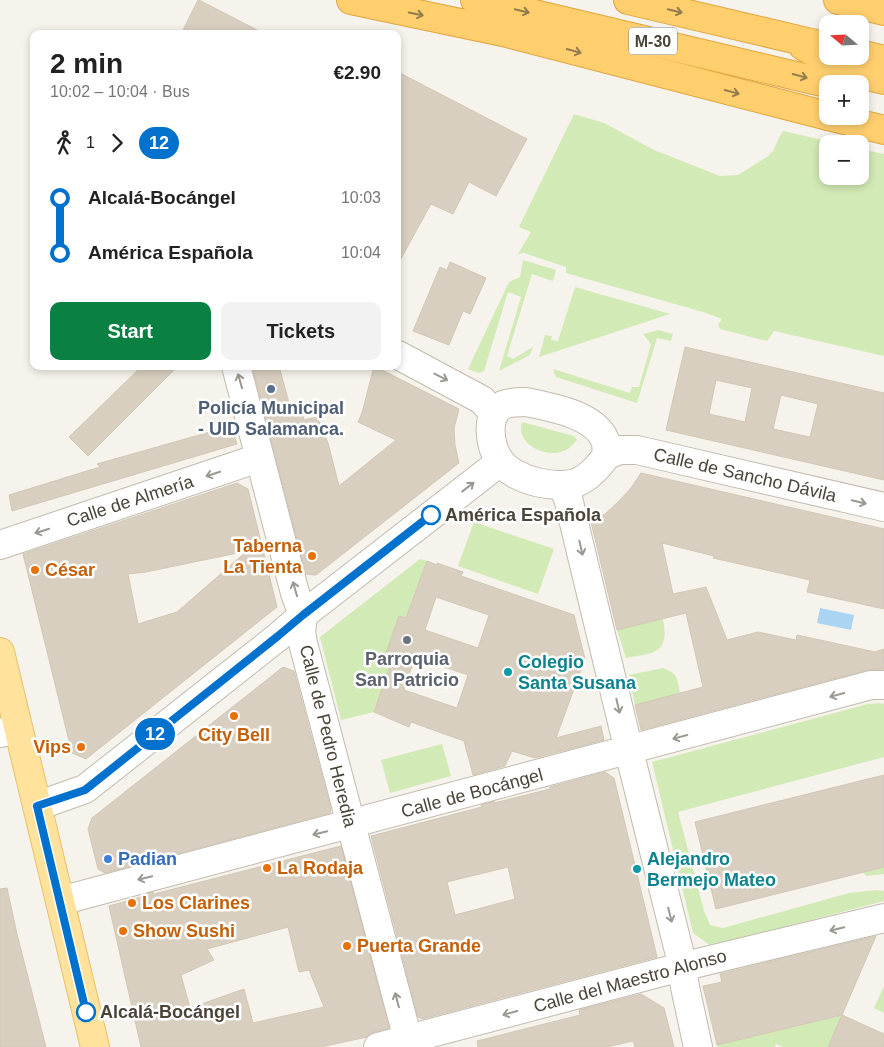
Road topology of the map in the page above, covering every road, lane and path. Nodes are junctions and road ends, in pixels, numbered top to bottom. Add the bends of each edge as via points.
1 (352, 0) edge
2 (475, 0) edge
3 (628, 0) edge
4 (838, 0) edge
5 (884, 11) edge
6 (789, 38) junction
7 (819, 45) edge
8 (869, 56) edge
9 (884, 60) edge
10 (884, 80) edge
11 (819, 81) edge
12 (869, 94) edge
13 (884, 98) edge
14 (819, 114) edge
15 (864, 125) edge
16 (884, 130) edge
17 (401, 357) edge
18 (237, 370) edge
19 (494, 414) junction
20 (607, 456) junction
21 (259, 458) junction
22 (500, 462) junction
23 (562, 485) junction
24 (884, 508) edge
25 (0, 545) edge
26 (303, 615) junction
27 (0, 652) edge
28 (884, 685) edge
29 (9, 731) edge
30 (629, 751) junction
31 (37, 806) junction
32 (350, 825) junction
33 (60, 901) junction
34 (884, 918) edge
35 (680, 967) junction
36 (409, 1044) edge
37 (95, 1047) edge
38 (378, 1047) edge
39 (698, 1047) edge

1 -> 14 highway via 503,32
2 -> 11 highway, M-30
3 -> 6 highway, M-30
4 - 5 highway
6 - 7 highway, M-30
6 - 10 highway via 846,71
8 - 9 highway
12 - 13 highway
15 - 16 highway
17 -> 19 street via 482,400
21 -> 18 street, Calle de Pedro Heredia
19 - 20 street via 503,406 514,403 557,408 587,420 600,431 606,441
19 - 22 street via 491,443
20 - 23 street via 581,481
20 -> 24 street, Calle de Sancho Dávila via 620,450 637,450
21 -> 25 street, Calle de Almería
26 -> 21 street, Calle de Pedro Heredia
22 - 23 street via 530,481
26 -> 22 street
23 -> 30 street via 568,498
26 - 31 street via 85,790
26 - 32 street, Calle de Pedro Heredia via 303,643
27 - 29 main road
28 -> 30 street, Calle de Bocángel via 871,685
29 - 31 main road
30 - 32 street, Calle de Bocángel
30 -> 35 street via 680,955
31 - 33 main road
32 -> 33 street, Calle de Bocángel
36 -> 32 street, Calle de Pedro Heredia
33 - 37 main road
34 -> 35 street, Calle del Maestro Alonso
35 -> 36 street, Calle del Maestro Alonso
35 - 39 street
36 - 38 street, Calle del Maestro Alonso

